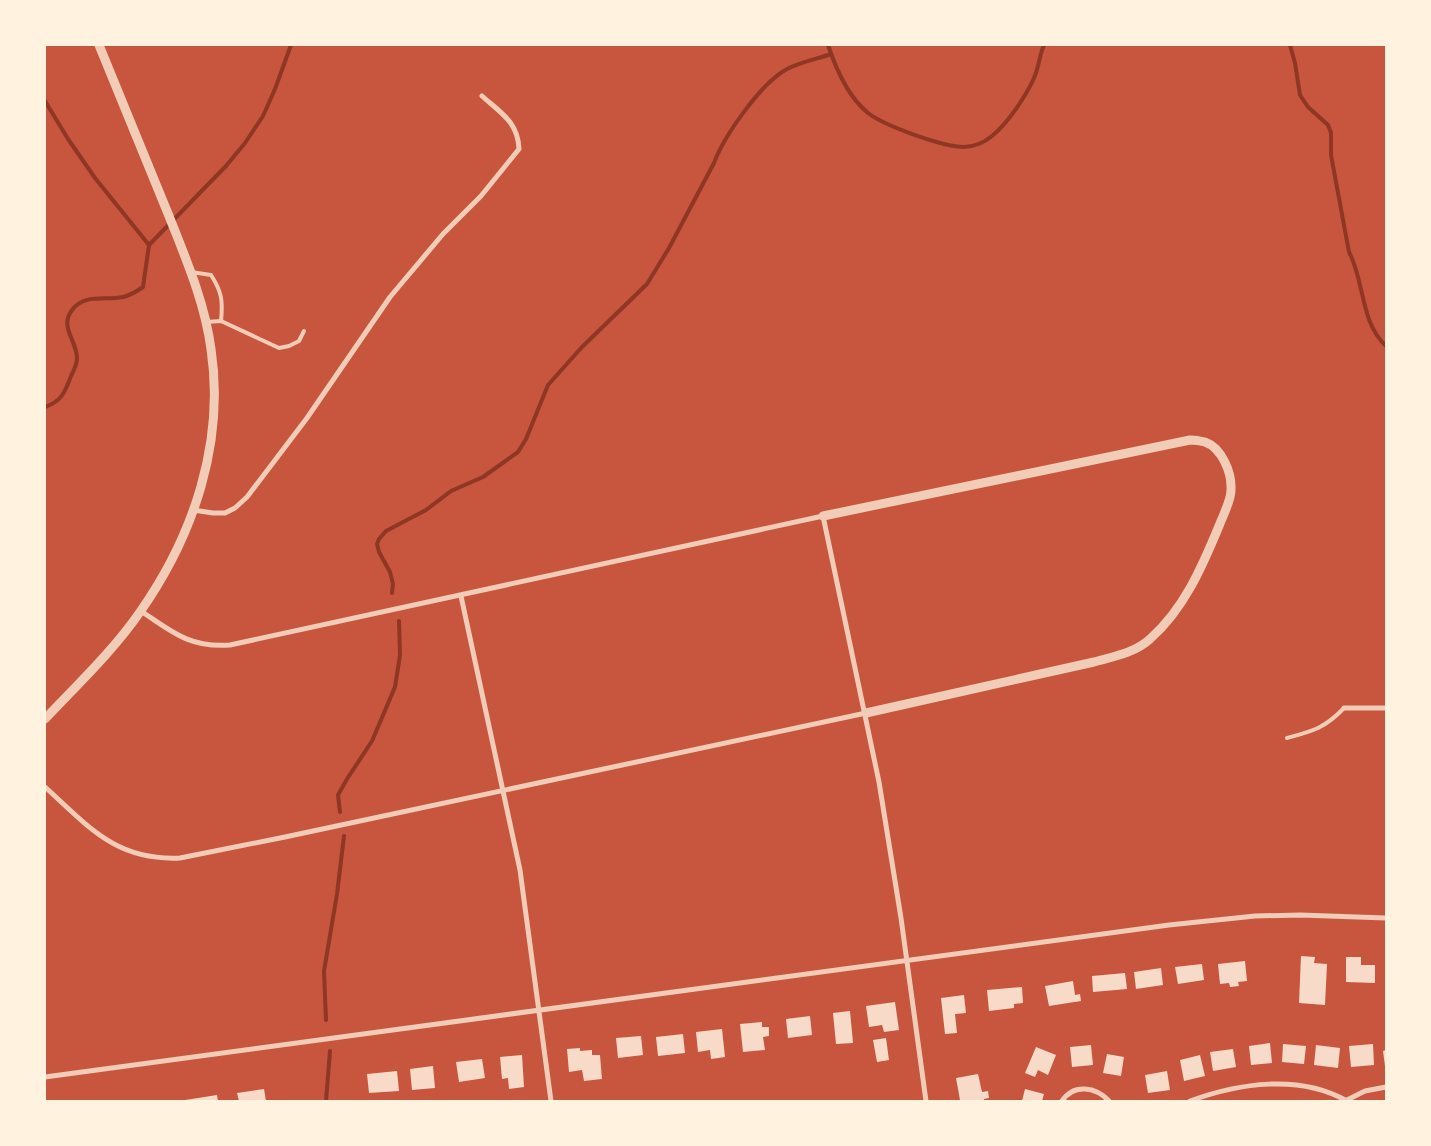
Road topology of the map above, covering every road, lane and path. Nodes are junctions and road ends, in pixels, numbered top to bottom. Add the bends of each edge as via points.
1 (99, 45) edge
2 (482, 96) dead end
3 (191, 272) junction
4 (221, 321) junction
5 (206, 322) junction
6 (304, 331) dead end
7 (193, 510) junction
8 (823, 516) junction
9 (461, 596) junction
10 (141, 611) junction
11 (1344, 708) joint
12 (1386, 708) edge
13 (866, 713) junction
14 (45, 719) edge
15 (1287, 738) dead end
16 (45, 787) edge
17 (503, 791) junction
18 (1386, 918) edge
19 (907, 960) junction
20 (539, 1011) junction
21 (45, 1077) edge
22 (1386, 1087) edge
23 (551, 1101) edge
24 (926, 1101) edge
25 (1062, 1101) edge
26 (1109, 1101) edge
27 (1190, 1101) edge
28 (1347, 1101) edge

1 - 3 street
2 - 7 street via 509,120 519,138 519,149 390,297 307,418 247,496 225,513
3 - 4 lane via 211,275 220,287
3 - 5 street
4 - 5 lane
4 - 6 lane via 278,348 299,341
5 - 7 street via 213,366 213,429 202,484
7 - 10 street via 176,553
8 - 9 street
8 - 13 street
8 - 13 street via 1190,440 1206,442 1217,450 1230,474 1232,491 1205,559 1182,603 1148,641 1130,651 1094,662
9 - 10 street via 215,646 186,640
9 - 17 street
10 - 14 street via 124,634
11 - 12 street
11 - 15 lane via 1333,720 1316,730
13 - 17 street
13 - 19 street via 880,782
16 - 17 street via 90,828 113,844 137,854 162,859 285,838
17 - 20 street via 523,889
18 - 19 street via 1255,916
19 - 20 street
19 - 24 street
20 - 21 street
20 - 23 street
22 - 28 street via 1365,1091
25 - 26 street via 1075,1090 1087,1088
27 - 28 street via 1237,1087 1273,1084 1304,1086

